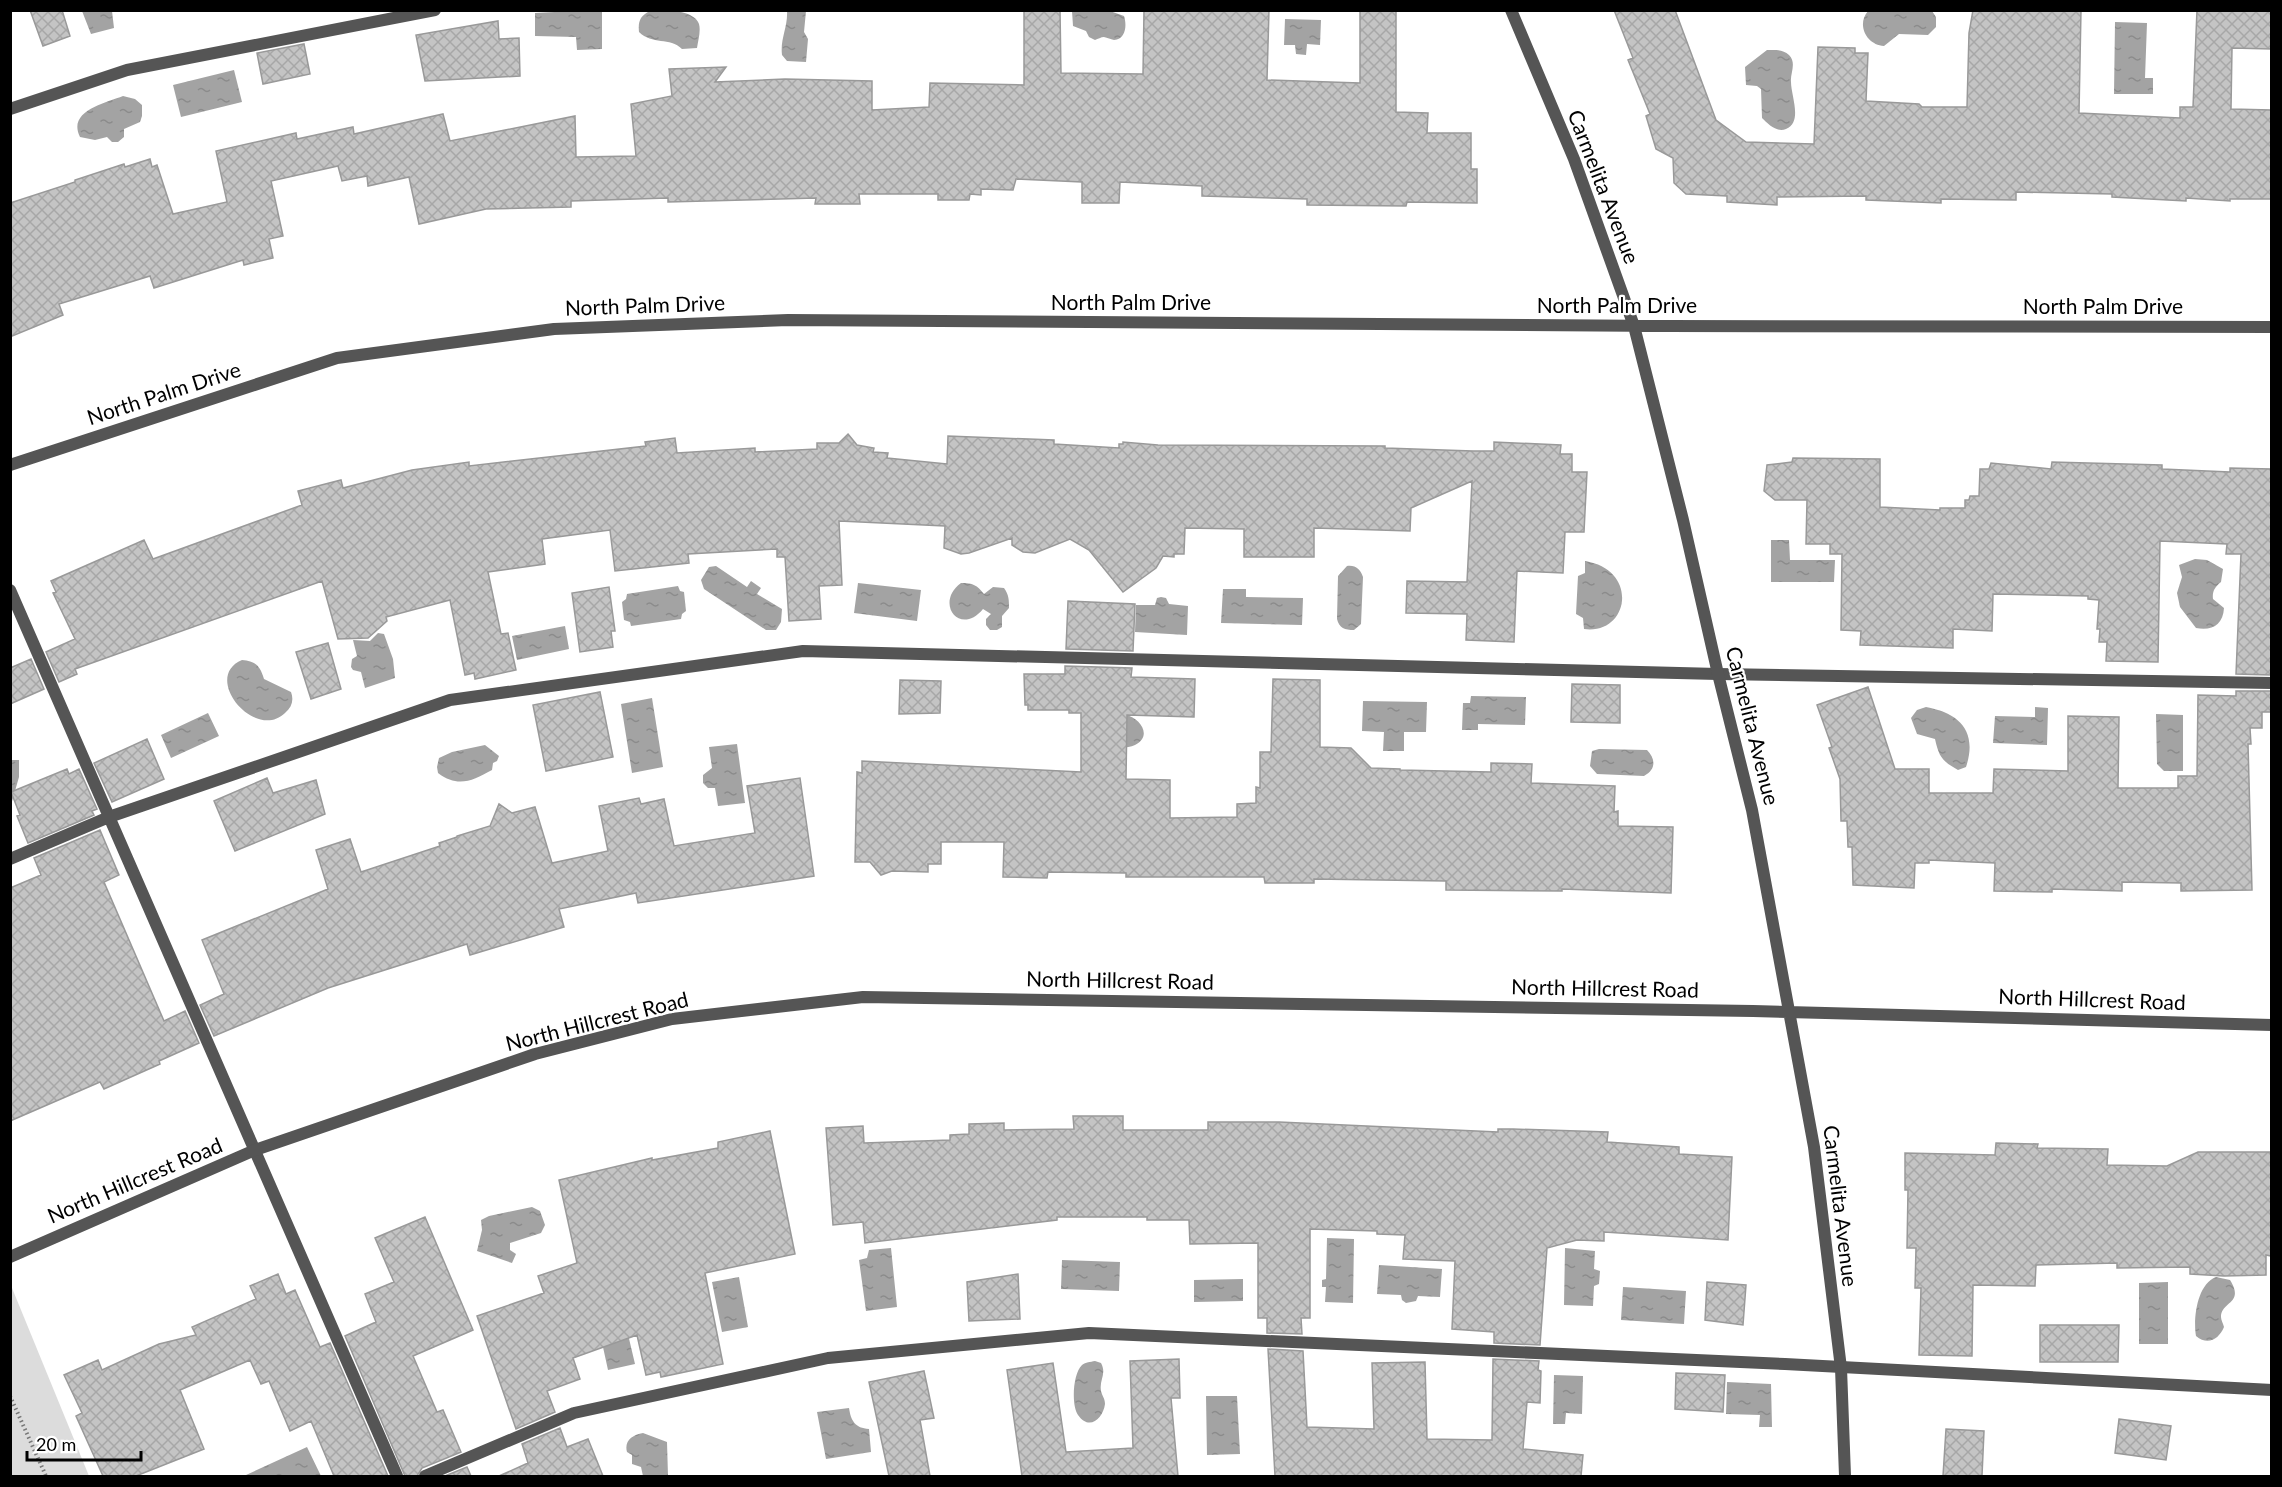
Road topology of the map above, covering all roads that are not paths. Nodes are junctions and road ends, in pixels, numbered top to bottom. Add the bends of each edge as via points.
1 (435, 10) edge
2 (1511, 10) edge
3 (10, 109) edge
4 (1634, 326) junction
5 (2271, 327) edge
6 (10, 465) edge
7 (10, 590) edge
8 (1718, 674) junction
9 (2271, 683) edge
10 (109, 817) junction
11 (10, 859) edge
12 (1790, 1011) junction
13 (2271, 1025) edge
14 (255, 1150) junction
15 (10, 1257) edge
16 (1840, 1368) junction
17 (2271, 1390) edge
18 (397, 1476) edge
19 (425, 1476) edge
20 (1845, 1476) edge

1 - 3 street via 127,70
2 - 4 street, Carmelita Avenue via 1574,159
4 - 5 street, North Palm Drive
4 - 6 street, North Palm Drive via 788,320 554,329 337,358
4 - 8 street, Carmelita Avenue
7 - 10 street
8 - 9 street
8 - 10 street via 803,651 450,700
8 - 12 street, Carmelita Avenue via 1752,810
10 - 11 street
10 - 14 street
12 - 13 street, North Hillcrest Road
12 - 14 street, North Hillcrest Road via 863,997 672,1020 535,1054
12 - 16 street, Carmelita Avenue via 1814,1147
14 - 15 street, North Hillcrest Road
14 - 18 street
16 - 17 street
16 - 19 street via 1089,1333 817,1360 574,1413
16 - 20 street, Carmelita Avenue

